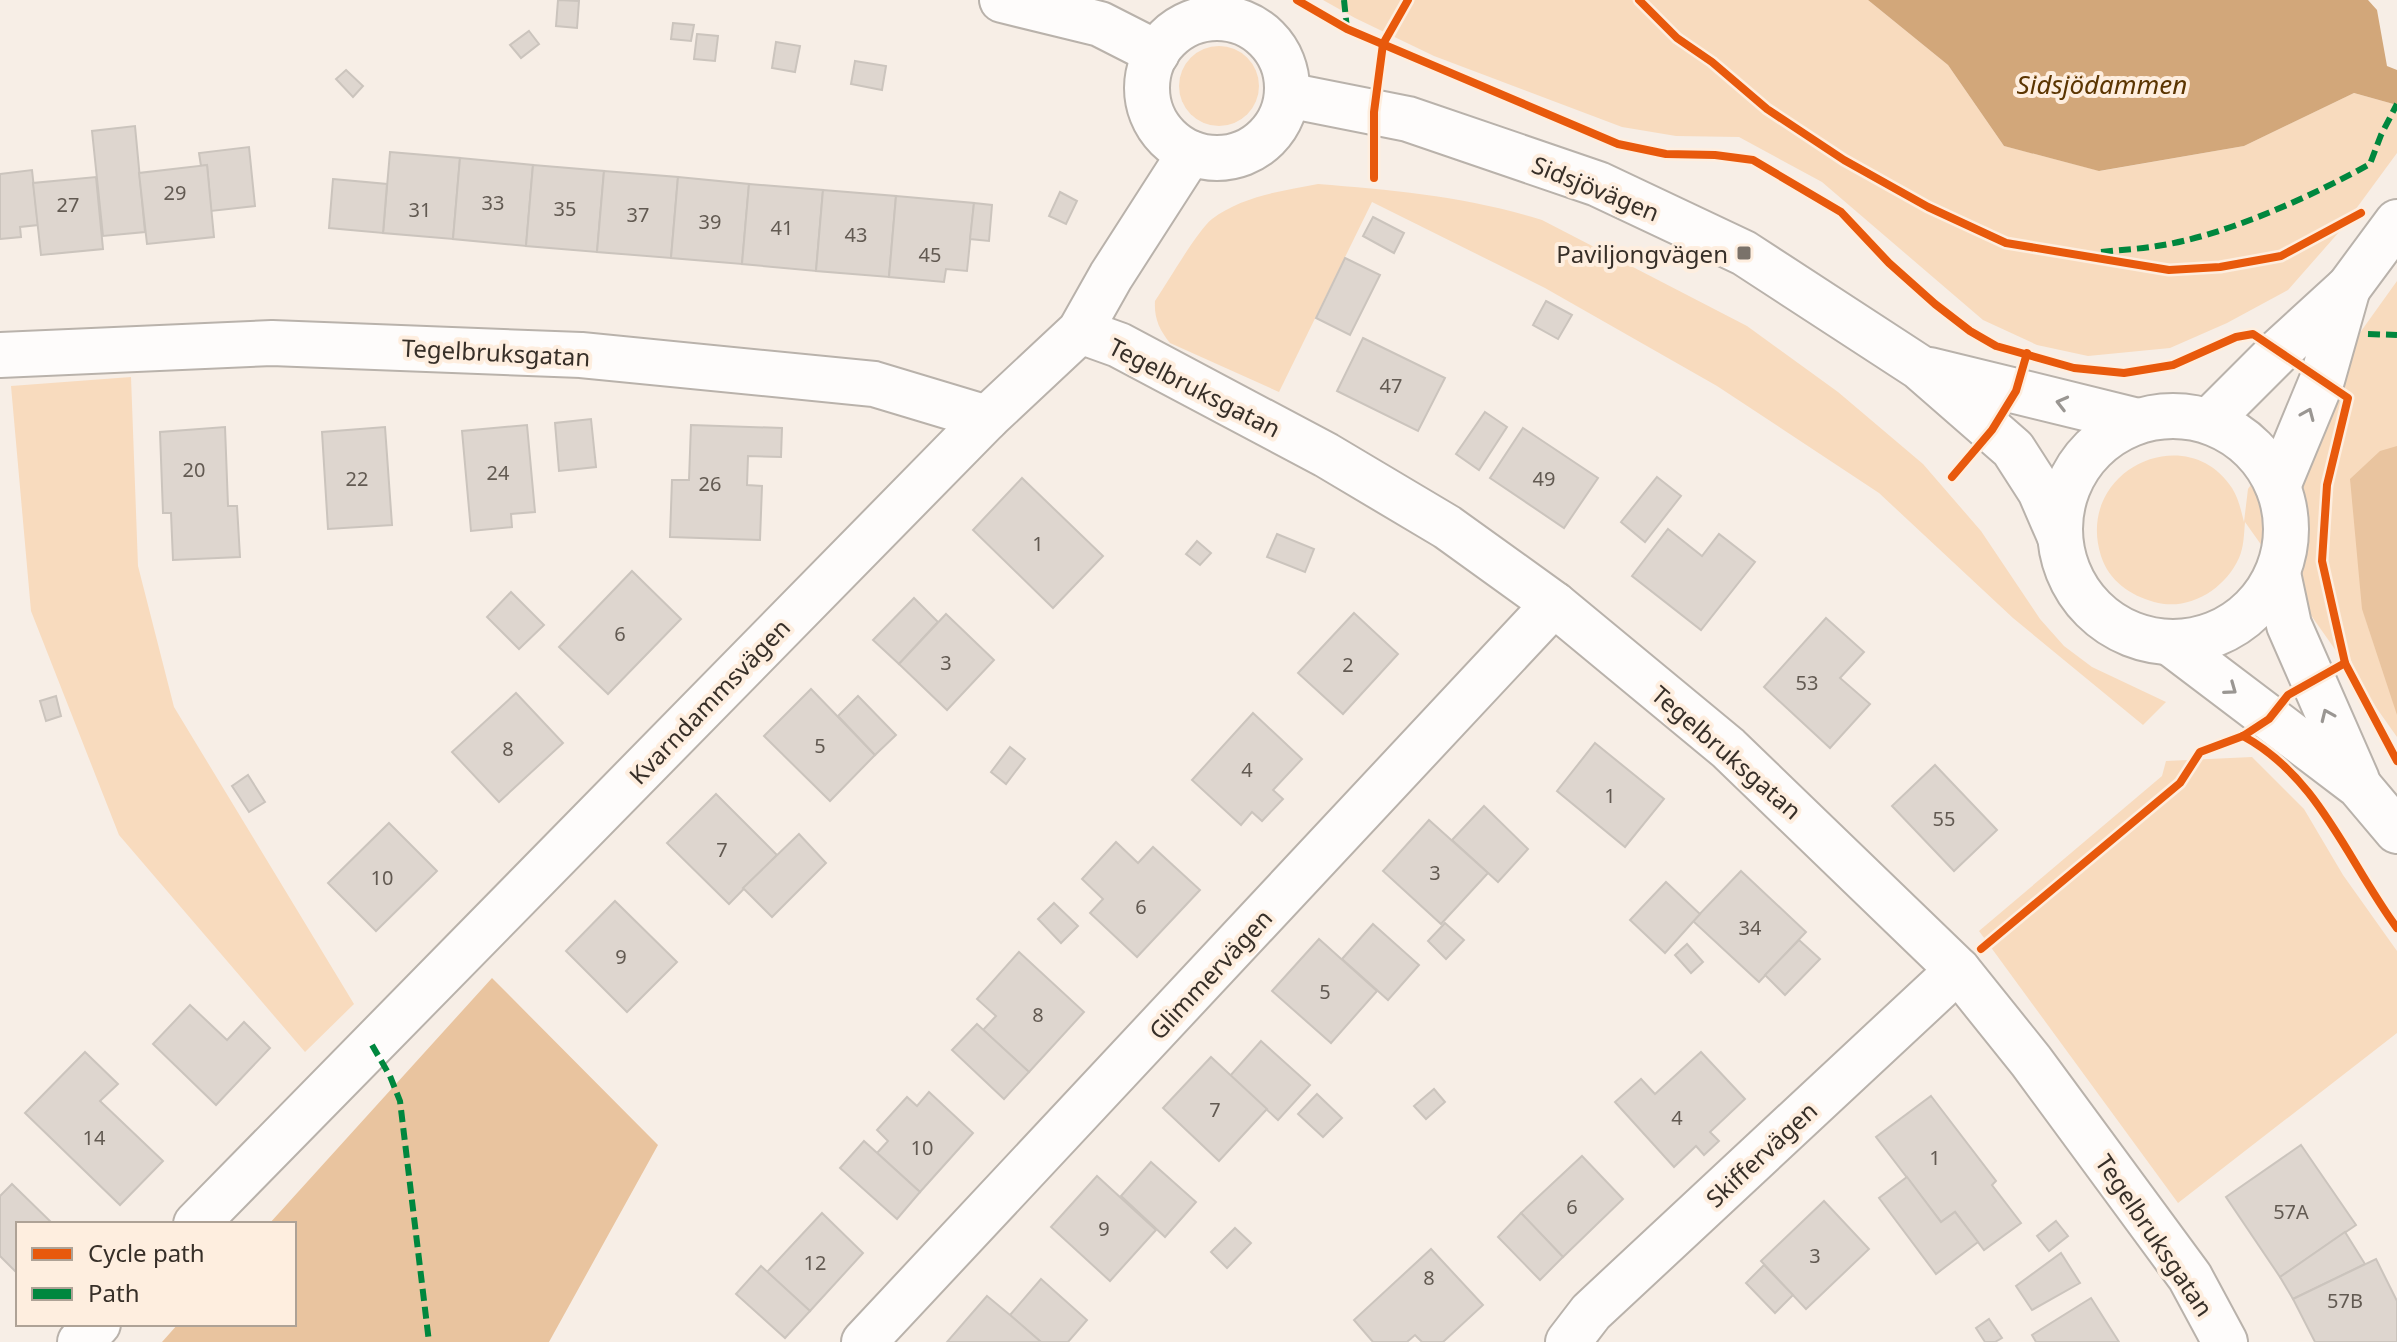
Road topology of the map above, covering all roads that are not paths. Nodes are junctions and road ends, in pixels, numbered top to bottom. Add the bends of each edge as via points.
1 (1002, 0) edge
2 (1157, 53) junction
3 (1287, 95) junction
4 (1190, 153) junction
5 (2397, 222) edge
6 (2349, 287) junction
7 (1080, 331) junction
8 (0, 355) edge
9 (1919, 367) junction
10 (987, 418) junction
11 (2138, 421) junction
12 (2209, 421) junction
13 (2278, 486) junction
14 (2060, 537) junction
15 (2278, 573) junction
16 (1554, 604) junction
17 (2169, 642) junction
18 (2359, 786) junction
19 (2397, 831) edge
20 (1958, 970) junction
21 (198, 1222) edge
22 (96, 1326) edge
23 (80, 1342) edge
24 (864, 1342) edge
25 (1568, 1342) edge
26 (2225, 1342) edge

1 - 2 street via 1100,24
2 - 3 street via 1191,23 1233,20 1259,32 1277,51
2 - 4 street via 1148,80 1150,106 1169,138
3 - 4 street via 1270,135 1247,152 1222,158
3 - 9 street, Sidsjövägen via 1408,119 1598,184 1744,253
4 - 7 street, Kvarndammsvägen
5 - 6 street
6 - 12 street
13 -> 6 street via 2322,380
7 - 10 street, Kvarndammsvägen
7 - 16 street, Tegelbruksgatan via 1119,345 1326,455 1447,527
8 - 10 street, Tegelbruksgatan via 272,343 581,355 874,384
11 -> 9 street, Sidsjövägen
9 - 14 street, Sidsjövägen via 2013,449 2040,491
10 - 21 street, Kvarndammsvägen
11 - 12 street via 2179,415
11 - 14 street via 2109,435 2072,477
12 - 13 street via 2241,438 2263,459
13 - 15 street via 2287,534
14 - 17 street via 2079,591 2101,616 2131,634
15 - 17 street via 2240,620 2196,640
18 -> 15 street via 2289,625
16 - 20 street, Tegelbruksgatan via 1728,748
16 - 24 street, Glimmervägen
17 -> 18 street
18 - 19 street
20 - 25 street, Skiffervägen via 1591,1312
20 - 26 street, Tegelbruksgatan via 2190,1277
22 - 23 street

